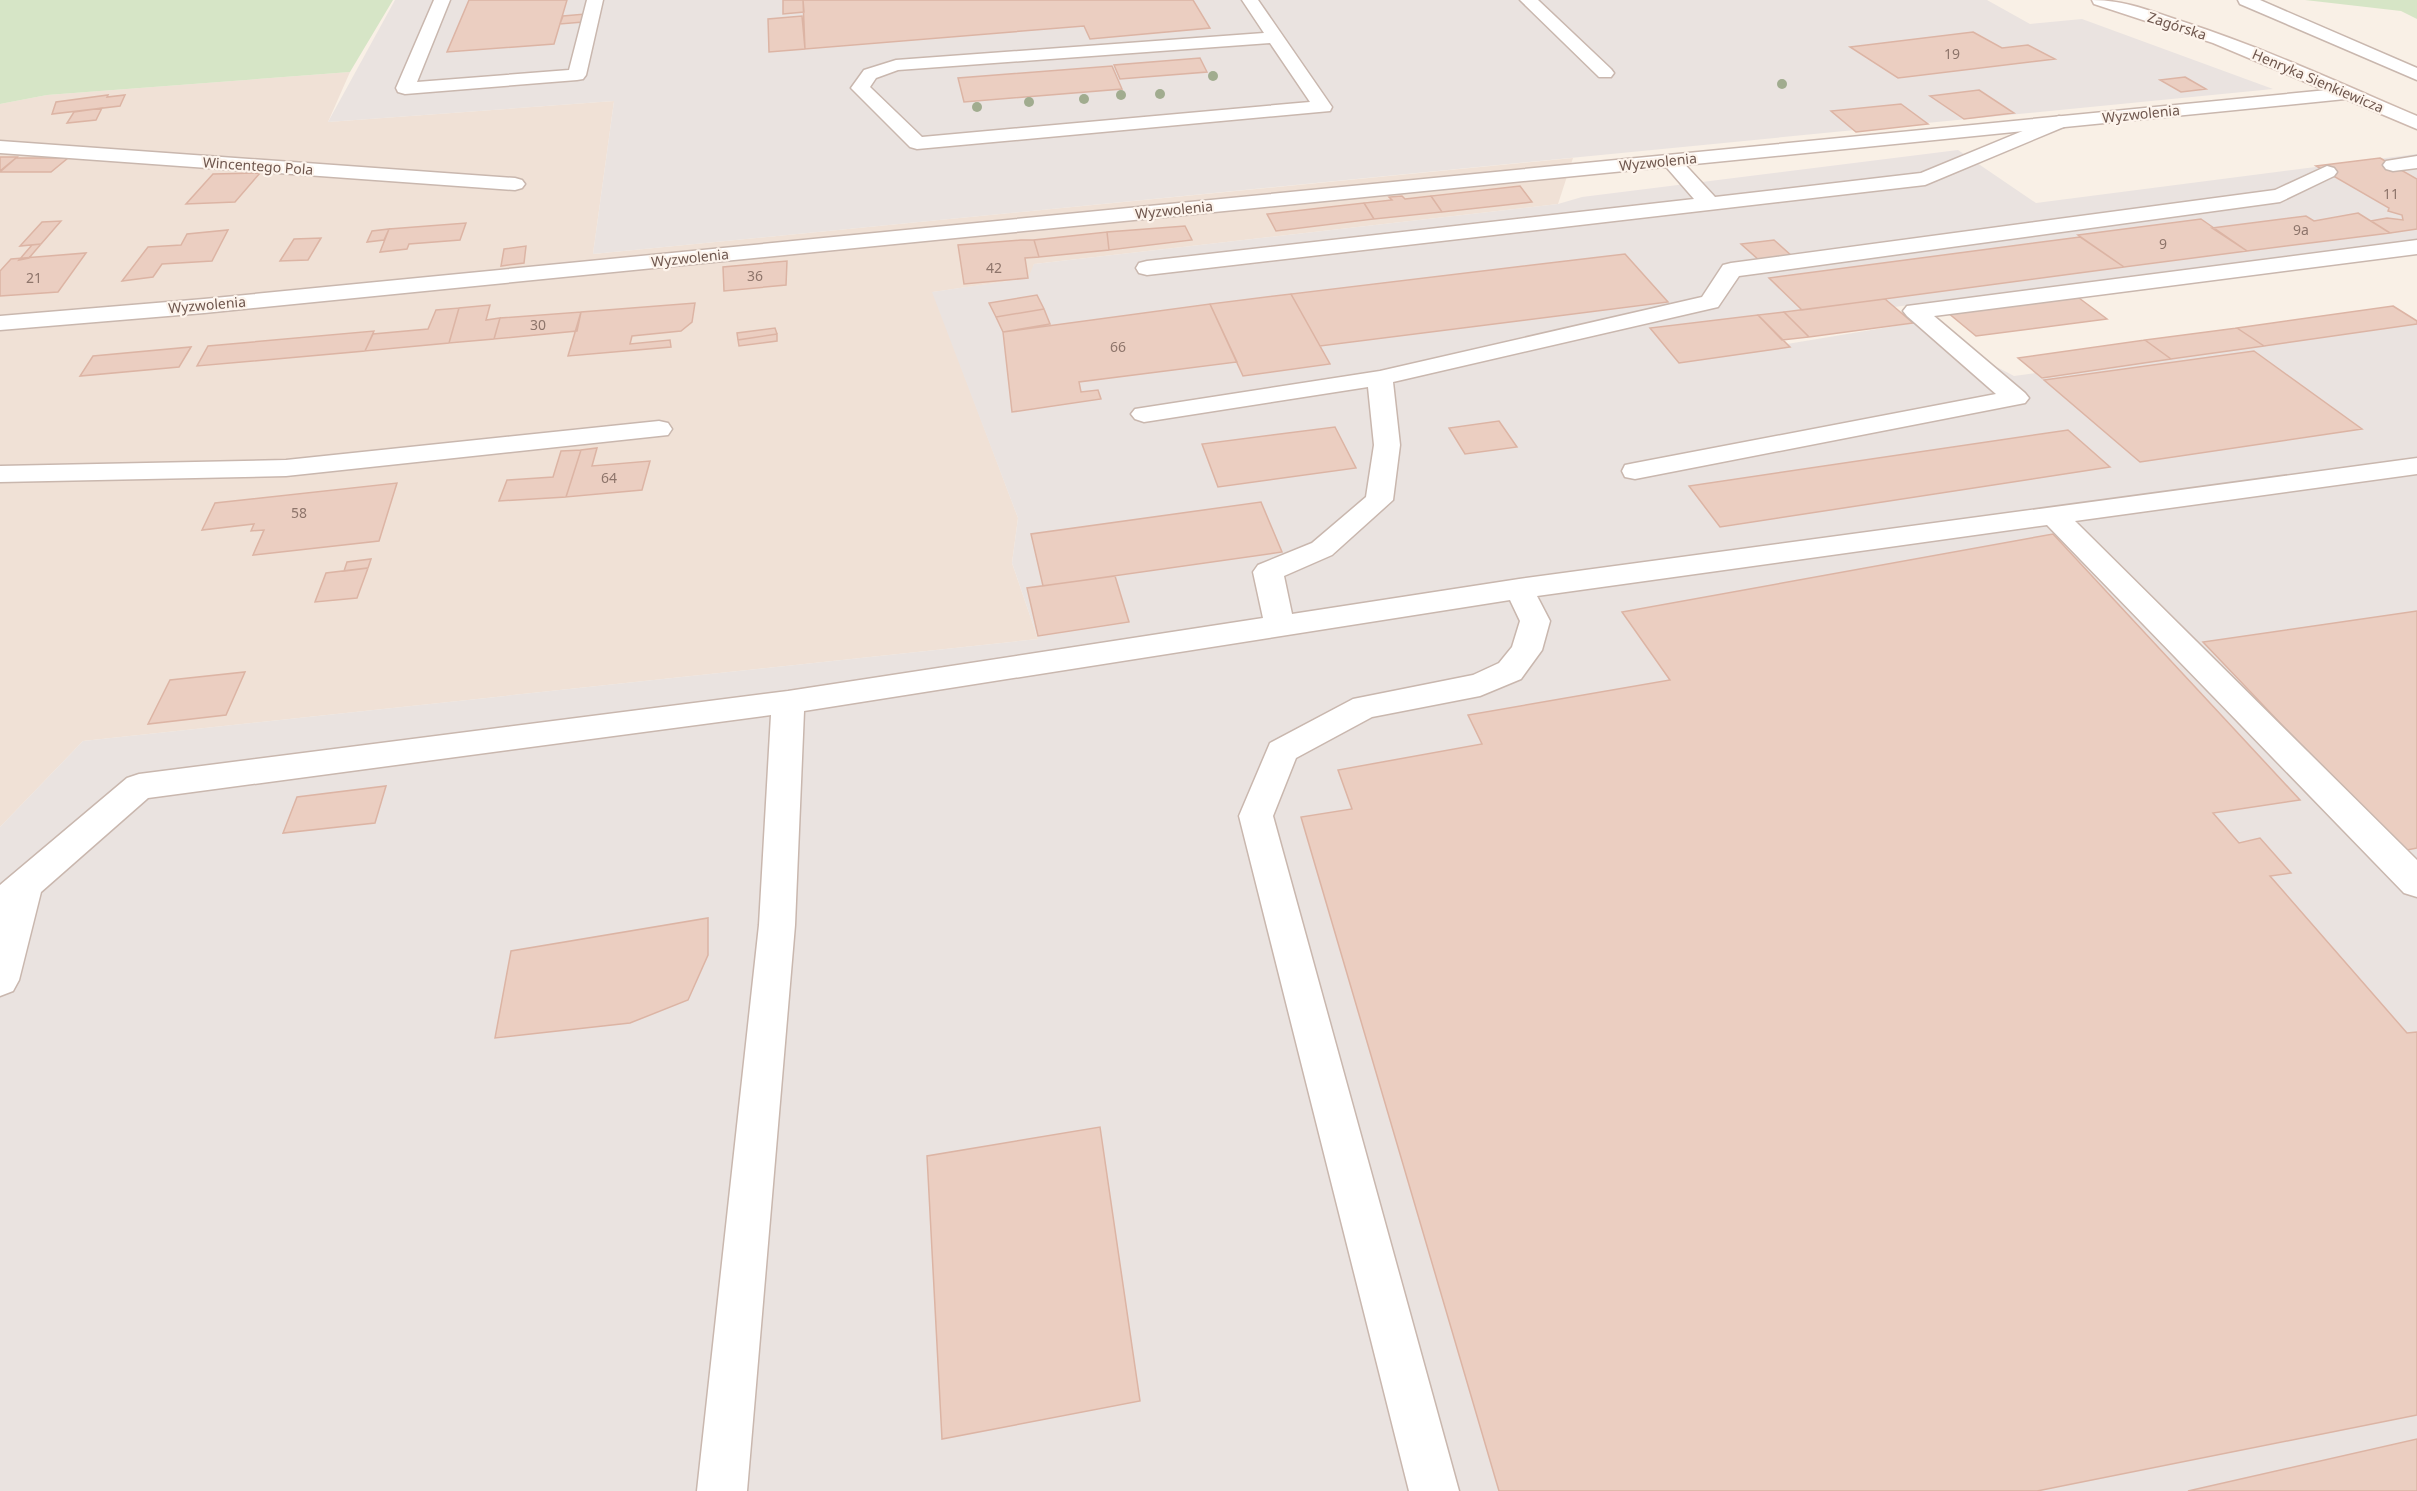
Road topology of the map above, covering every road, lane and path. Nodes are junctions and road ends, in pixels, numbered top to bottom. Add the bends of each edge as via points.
1 (442, 0) edge
2 (595, 0) edge
3 (1250, 0) edge
4 (1528, 0) edge
5 (2100, 0) edge
6 (2246, 0) edge
7 (2171, 5) dead end
8 (1276, 37) junction
9 (2219, 39) junction
10 (1605, 73) dead end
11 (2417, 75) edge
12 (2348, 94) junction
13 (2059, 122) junction
14 (2417, 123) edge
15 (0, 147) edge
16 (1671, 161) junction
17 (2417, 162) edge
18 (2393, 165) dead end
19 (2328, 172) dead end
20 (515, 184) dead end
21 (1709, 203) junction
22 (2417, 247) edge
23 (1147, 268) dead end
24 (0, 323) edge
25 (1380, 378) junction
26 (1144, 414) dead end
27 (658, 429) dead end
28 (2417, 466) edge
29 (1635, 471) dead end
30 (0, 474) edge
31 (2054, 516) junction
32 (1519, 589) junction
33 (1280, 626) junction
34 (788, 702) junction
35 (2417, 883) edge
36 (12, 896) edge
37 (0, 980) edge
38 (722, 1491) edge
39 (1434, 1491) edge

1 - 2 street via 405,88 577,75
3 - 8 street
4 - 10 street
5 - 9 street, Zagórska
6 - 11 street
7 - 9 street via 2189,14
8 - 8 street via 1323,106 917,143 860,88 870,74 896,65
9 - 12 street, Henryka Sienkiewicza
12 - 13 street, Wyzwolenia
12 - 14 street, Henryka Sienkiewicza
13 - 16 street, Wyzwolenia
13 - 21 street via 1925,178
15 - 20 street, Wincentego Pola
16 - 21 street
16 - 24 street, Wyzwolenia
17 - 18 street
19 - 25 street via 2280,196 1731,270 1710,302
21 - 23 street
22 - 29 street via 1915,311 2016,398
25 - 26 street
25 - 33 street via 1387,445 1378,500 1322,549 1268,572
27 - 30 street via 286,468
28 - 31 street
31 - 32 street
31 - 35 street
32 - 33 street
32 - 39 street via 1535,621 1527,650 1510,671 1480,685 1364,706 1282,751 1256,816
33 - 34 street
34 - 36 street via 139,787
34 - 38 street via 777,925
36 - 37 street

